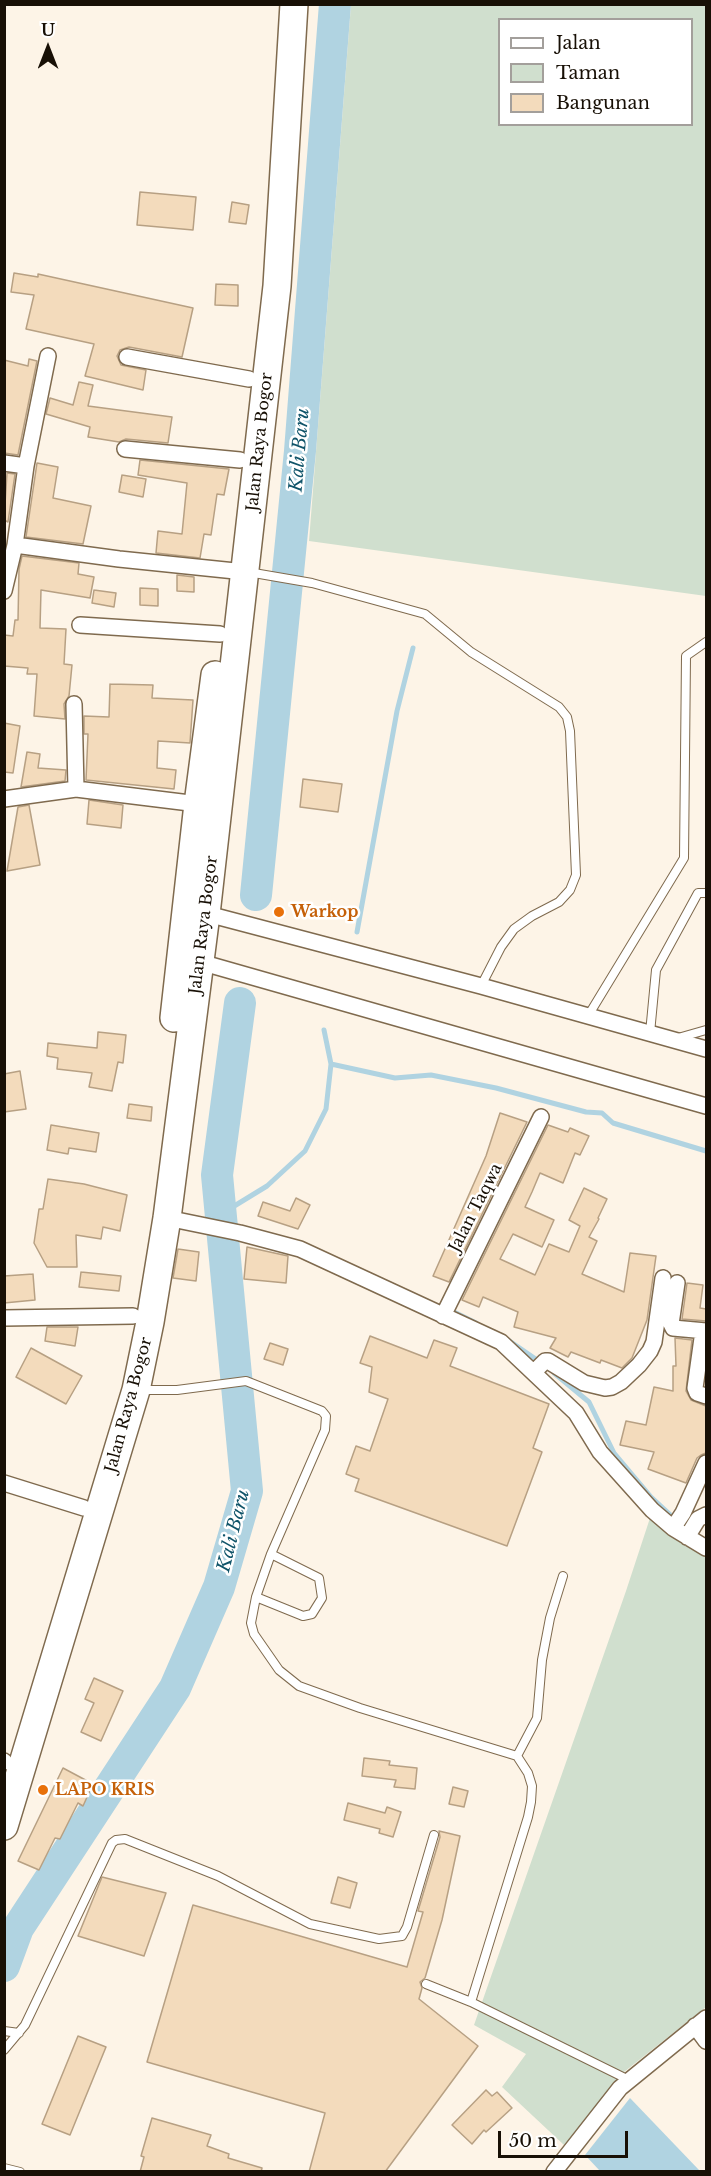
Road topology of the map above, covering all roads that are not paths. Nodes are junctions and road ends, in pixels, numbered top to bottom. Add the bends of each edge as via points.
1 (276, 4) edge
2 (294, 4) edge
3 (48, 356) dead end
4 (128, 357) dead end
5 (249, 379) junction
6 (125, 449) dead end
7 (240, 460) junction
8 (4, 463) edge
9 (26, 466) junction
10 (15, 545) junction
11 (248, 572) junction
12 (4, 591) edge
13 (80, 625) dead end
14 (220, 634) junction
15 (706, 642) edge
16 (74, 704) dead end
17 (76, 789) junction
18 (4, 799) edge
19 (198, 804) junction
20 (706, 893) edge
21 (196, 911) junction
22 (190, 959) junction
23 (481, 986) junction
24 (588, 1016) junction
25 (706, 1030) edge
26 (650, 1033) junction
27 (674, 1040) junction
28 (706, 1048) edge
29 (706, 1106) edge
30 (541, 1117) dead end
31 (167, 1218) junction
32 (446, 1309) junction
33 (133, 1316) junction
34 (4, 1318) edge
35 (705, 1331) edge
36 (539, 1367) junction
37 (136, 1390) junction
38 (706, 1396) edge
39 (706, 1463) edge
40 (4, 1483) edge
41 (84, 1508) junction
42 (706, 1515) edge
43 (676, 1524) junction
44 (690, 1534) junction
45 (706, 1548) edge
46 (271, 1554) junction
47 (563, 1576) dead end
48 (256, 1597) junction
49 (517, 1756) junction
50 (5, 1763) edge
51 (4, 1826) edge
52 (434, 1835) dead end
53 (426, 1984) dead end
54 (471, 2002) junction
55 (701, 2022) edge
56 (4, 2031) edge
57 (19, 2033) junction
58 (706, 2041) edge
59 (4, 2050) edge
60 (629, 2080) junction
61 (4, 2168) edge
62 (20, 2172) edge
63 (554, 2172) edge

1 - 5 highway, Jalan Raya Bogor via 260,283
2 - 11 highway, Jalan Raya Bogor via 277,286
3 - 9 street
4 - 5 street
5 - 7 highway, Jalan Raya Bogor
6 - 7 street
7 - 11 highway, Jalan Raya Bogor
8 - 9 street
9 - 10 street
10 - 11 street
10 - 12 street
11 - 14 highway, Jalan Raya Bogor
11 - 21 highway, Jalan Raya Bogor
11 - 23 lane via 312,583 425,614 471,652 559,707 567,717 576,875 559,902 514,929
13 - 14 street
14 - 19 highway, Jalan Raya Bogor
15 - 24 lane via 686,656 684,858
16 - 17 street
17 - 18 street
17 - 19 street
19 - 21 highway, Jalan Raya Bogor
20 - 26 lane via 698,892 656,970
21 - 22 highway, Jalan Raya Bogor
21 - 23 street
22 - 29 street
22 - 31 highway, Jalan Raya Bogor
22 - 33 highway, Jalan Raya Bogor
23 - 24 street
24 - 26 street
25 - 27 lane
26 - 27 street
27 - 28 street
30 - 32 street, Jalan Taqwa
31 - 32 street via 300,1249
31 - 37 highway, Jalan Raya Bogor
32 - 36 street
33 - 34 street
33 - 41 highway, Jalan Raya Bogor
35 - 36 street via 672,1327 670,1280 650,1351 621,1382 612,1387 591,1385 550,1361
35 - 38 street via 695,1388 697,1394
36 - 43 street via 625,1482 652,1510
37 - 46 lane via 177,1390 244,1382 322,1411 327,1423
37 - 51 highway, Jalan Raya Bogor
39 - 43 street
40 - 41 street
41 - 50 highway, Jalan Raya Bogor
42 - 44 street via 700,1517
43 - 44 street
44 - 45 street
46 - 48 lane
46 - 48 lane via 319,1578 322,1598 312,1614 303,1616
47 - 49 lane via 542,1660 537,1718
48 - 49 lane via 251,1623 254,1634 279,1670 299,1686
49 - 54 lane via 532,1786 531,1802
52 - 57 lane via 407,1927 402,1936 379,1939 310,1924 218,1876 125,1839 116,1840
53 - 54 lane
54 - 60 lane
55 - 58 street
55 - 60 street
56 - 57 lane
57 - 59 lane
60 - 63 street
61 - 62 lane

